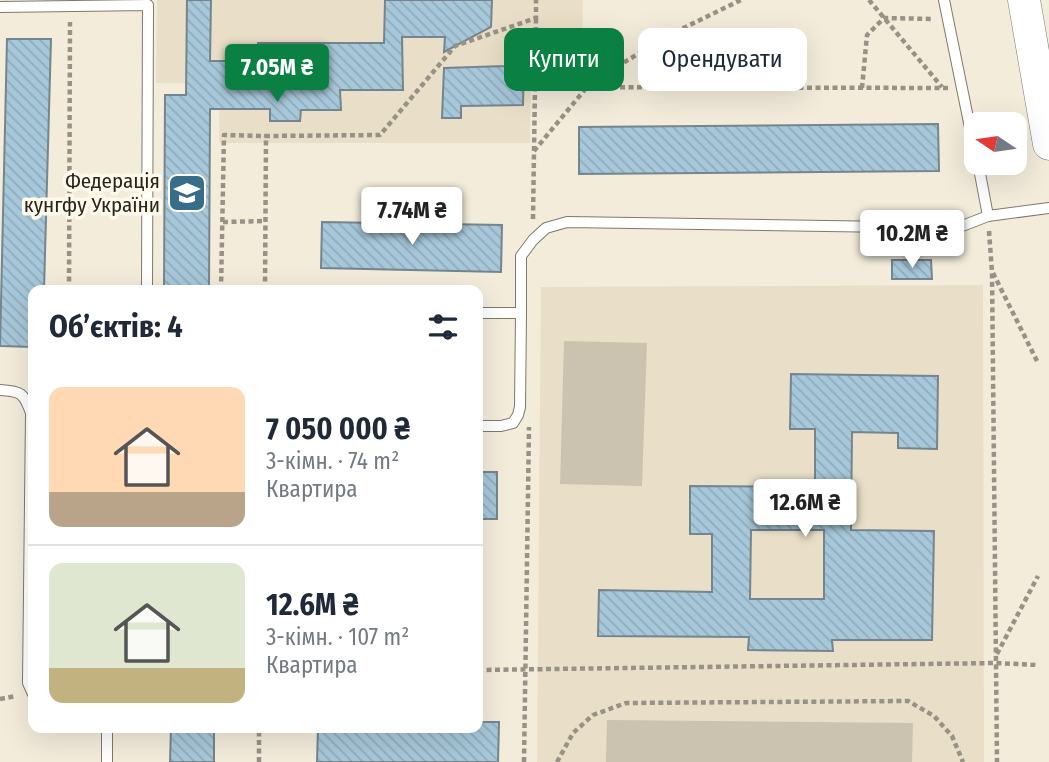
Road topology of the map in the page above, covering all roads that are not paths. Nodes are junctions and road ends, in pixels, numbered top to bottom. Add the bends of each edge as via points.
1 (944, 0) edge
2 (1024, 0) edge
3 (14, 4) edge
4 (0, 7) edge
5 (968, 112) edge
6 (1049, 144) edge
7 (980, 175) edge
8 (1049, 208) edge
9 (988, 216) junction
10 (147, 285) edge
11 (483, 313) edge
12 (520, 313) junction
13 (0, 390) edge
14 (28, 405) edge
15 (483, 426) edge
16 (107, 733) edge
17 (107, 762) edge

1 - 5 lane
2 - 6 street
3 - 4 lane
3 - 10 lane via 148,5
7 - 9 lane
8 - 9 lane
9 - 12 lane via 957,228 567,222 546,228 521,256
11 - 12 lane
12 - 15 lane via 518,415 513,423
13 - 14 lane via 17,391
16 - 17 lane

